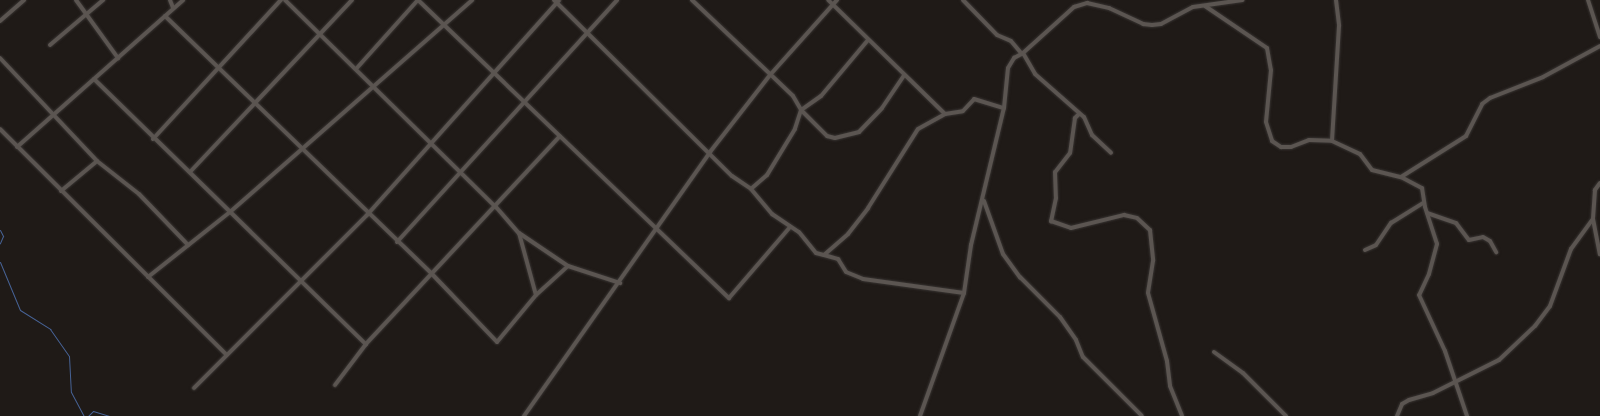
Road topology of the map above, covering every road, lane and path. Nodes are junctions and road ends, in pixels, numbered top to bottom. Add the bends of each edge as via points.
1 (24, 0) edge
2 (76, 0) edge
3 (102, 0) edge
4 (170, 0) edge
5 (183, 0) edge
6 (281, 0) edge
7 (285, 0) edge
8 (352, 0) edge
9 (418, 0) edge
10 (472, 0) edge
11 (616, 0) edge
12 (692, 0) edge
13 (828, 0) edge
14 (837, 0) edge
15 (963, 0) edge
16 (1242, 0) edge
17 (1336, 0) edge
18 (1588, 0) edge
19 (556, 1) edge
20 (1087, 1) edge
21 (833, 5) junction
22 (1204, 5) junction
23 (173, 8) junction
24 (86, 14) junction
25 (165, 16) junction
26 (0, 21) edge
27 (443, 24) junction
28 (589, 32) junction
29 (320, 34) junction
30 (1600, 37) edge
31 (868, 40) junction
32 (50, 45) dead end
33 (1600, 46) edge
34 (1023, 53) junction
35 (0, 58) edge
36 (118, 58) junction
37 (218, 68) junction
38 (356, 69) junction
39 (493, 73) junction
40 (770, 75) junction
41 (904, 75) junction
42 (94, 79) junction
43 (372, 85) junction
44 (524, 103) junction
45 (254, 104) junction
46 (1004, 108) junction
47 (801, 110) junction
48 (945, 114) junction
49 (1079, 114) junction
50 (55, 115) junction
51 (0, 129) edge
52 (560, 136) junction
53 (153, 139) junction
54 (1332, 141) junction
55 (431, 143) junction
56 (17, 147) junction
57 (299, 148) junction
58 (710, 152) junction
59 (1111, 153) dead end
60 (97, 161) junction
61 (190, 172) junction
62 (461, 172) junction
63 (1401, 177) junction
64 (1600, 182) edge
65 (751, 189) junction
66 (61, 191) junction
67 (984, 201) junction
68 (1424, 202) junction
69 (496, 207) junction
70 (230, 212) junction
71 (1427, 213) junction
72 (367, 215) junction
73 (1593, 219) junction
74 (790, 227) junction
75 (656, 231) junction
76 (519, 233) junction
77 (397, 242) junction
78 (188, 245) junction
79 (1365, 250) dead end
80 (1496, 252) dead end
81 (1600, 254) edge
82 (824, 255) junction
83 (568, 266) junction
84 (432, 274) junction
85 (148, 277) junction
86 (301, 281) junction
87 (620, 283) junction
88 (964, 293) junction
89 (536, 294) junction
90 (366, 344) junction
91 (1214, 352) dead end
92 (227, 355) junction
93 (1456, 380) junction
94 (334, 385) dead end
95 (194, 388) dead end
96 (524, 416) edge
97 (920, 416) edge
98 (1142, 416) edge
99 (1182, 416) edge
100 (1286, 416) edge
101 (1397, 416) edge
102 (1467, 416) edge

1 - 26 street
2 - 24 street
3 - 24 street
4 - 23 street
5 - 23 street
6 - 37 street
7 - 29 street
8 - 29 street
9 - 27 street
9 - 38 street
10 - 27 street
11 - 28 street
12 - 40 street
13 - 21 street
14 - 21 street
15 - 34 street via 997,35 1011,41
16 - 22 street
17 - 54 street via 1339,26
18 - 30 street
19 - 28 street
19 - 39 street
20 - 22 street via 1152,25 1162,24 1179,12
20 - 34 street via 1074,7
21 - 31 street
21 - 40 street
22 - 54 street via 1266,48 1271,70 1266,122 1272,141 1282,147 1309,140
23 - 25 street
24 - 32 street
24 - 36 street
25 - 36 street
25 - 37 street
27 - 39 street
27 - 43 street
28 - 44 street
28 - 58 street
29 - 38 street
29 - 45 street
31 - 41 street
31 - 47 street via 821,96
33 - 63 street via 1543,77 1490,98 1482,104 1466,136
34 - 46 street via 1008,68
34 - 49 street via 1035,74
35 - 50 street
36 - 42 street
37 - 45 street
37 - 53 street
38 - 43 street
39 - 44 street
39 - 55 street
40 - 47 street via 793,96
40 - 58 street
41 - 47 street via 882,108 858,132 835,138 828,136
41 - 48 street
42 - 50 street
42 - 53 street
43 - 55 street
43 - 57 street
44 - 52 street
44 - 62 street
45 - 57 street
45 - 61 street
46 - 48 street via 974,99 963,111
46 - 67 street
47 - 65 street via 795,129 766,175
48 - 82 street via 918,129 868,208 848,234
49 - 59 street via 1090,127 1092,135
49 - 99 street via 1075,118 1070,153 1055,172 1056,198 1051,221 1071,228 1124,215 1137,218 1150,230 1153,249 1148,293 1167,361 1170,386
50 - 56 street
50 - 60 street
51 - 56 street
52 - 69 street
52 - 75 street
53 - 61 street
54 - 63 street via 1360,154 1372,170
55 - 62 street
55 - 72 street
56 - 66 street
57 - 70 street
57 - 72 street
58 - 65 street via 732,176
58 - 75 street
60 - 66 street
60 - 78 street via 139,194
61 - 70 street
62 - 69 street
62 - 77 street
63 - 68 street via 1422,188
64 - 73 street via 1595,190
65 - 74 street via 772,214
66 - 85 street
67 - 88 street via 971,245
67 - 98 street via 1003,254 1020,277 1060,317 1076,340 1082,357
68 - 71 street
68 - 79 street via 1391,223 1376,245
69 - 76 street
69 - 84 street
70 - 78 street
70 - 86 street
71 - 80 street via 1456,223 1469,240 1483,237
71 - 93 street via 1437,244 1420,295
72 - 77 street
72 - 86 street
73 - 81 street
73 - 93 street via 1571,249 1550,306 1535,326 1499,360
74 - 75 street via 729,298
74 - 82 street via 799,232 816,253
75 - 87 street
76 - 83 street
76 - 89 street
77 - 84 street
78 - 85 street
82 - 88 street via 838,259 846,272 863,279
83 - 87 street
83 - 89 street
84 - 89 street via 497,342
84 - 90 street
85 - 92 street
86 - 90 street
86 - 92 street
87 - 96 street
88 - 97 street
90 - 94 street
91 - 100 street via 1249,378
92 - 95 street
93 - 101 street via 1433,393 1402,404
93 - 102 street

